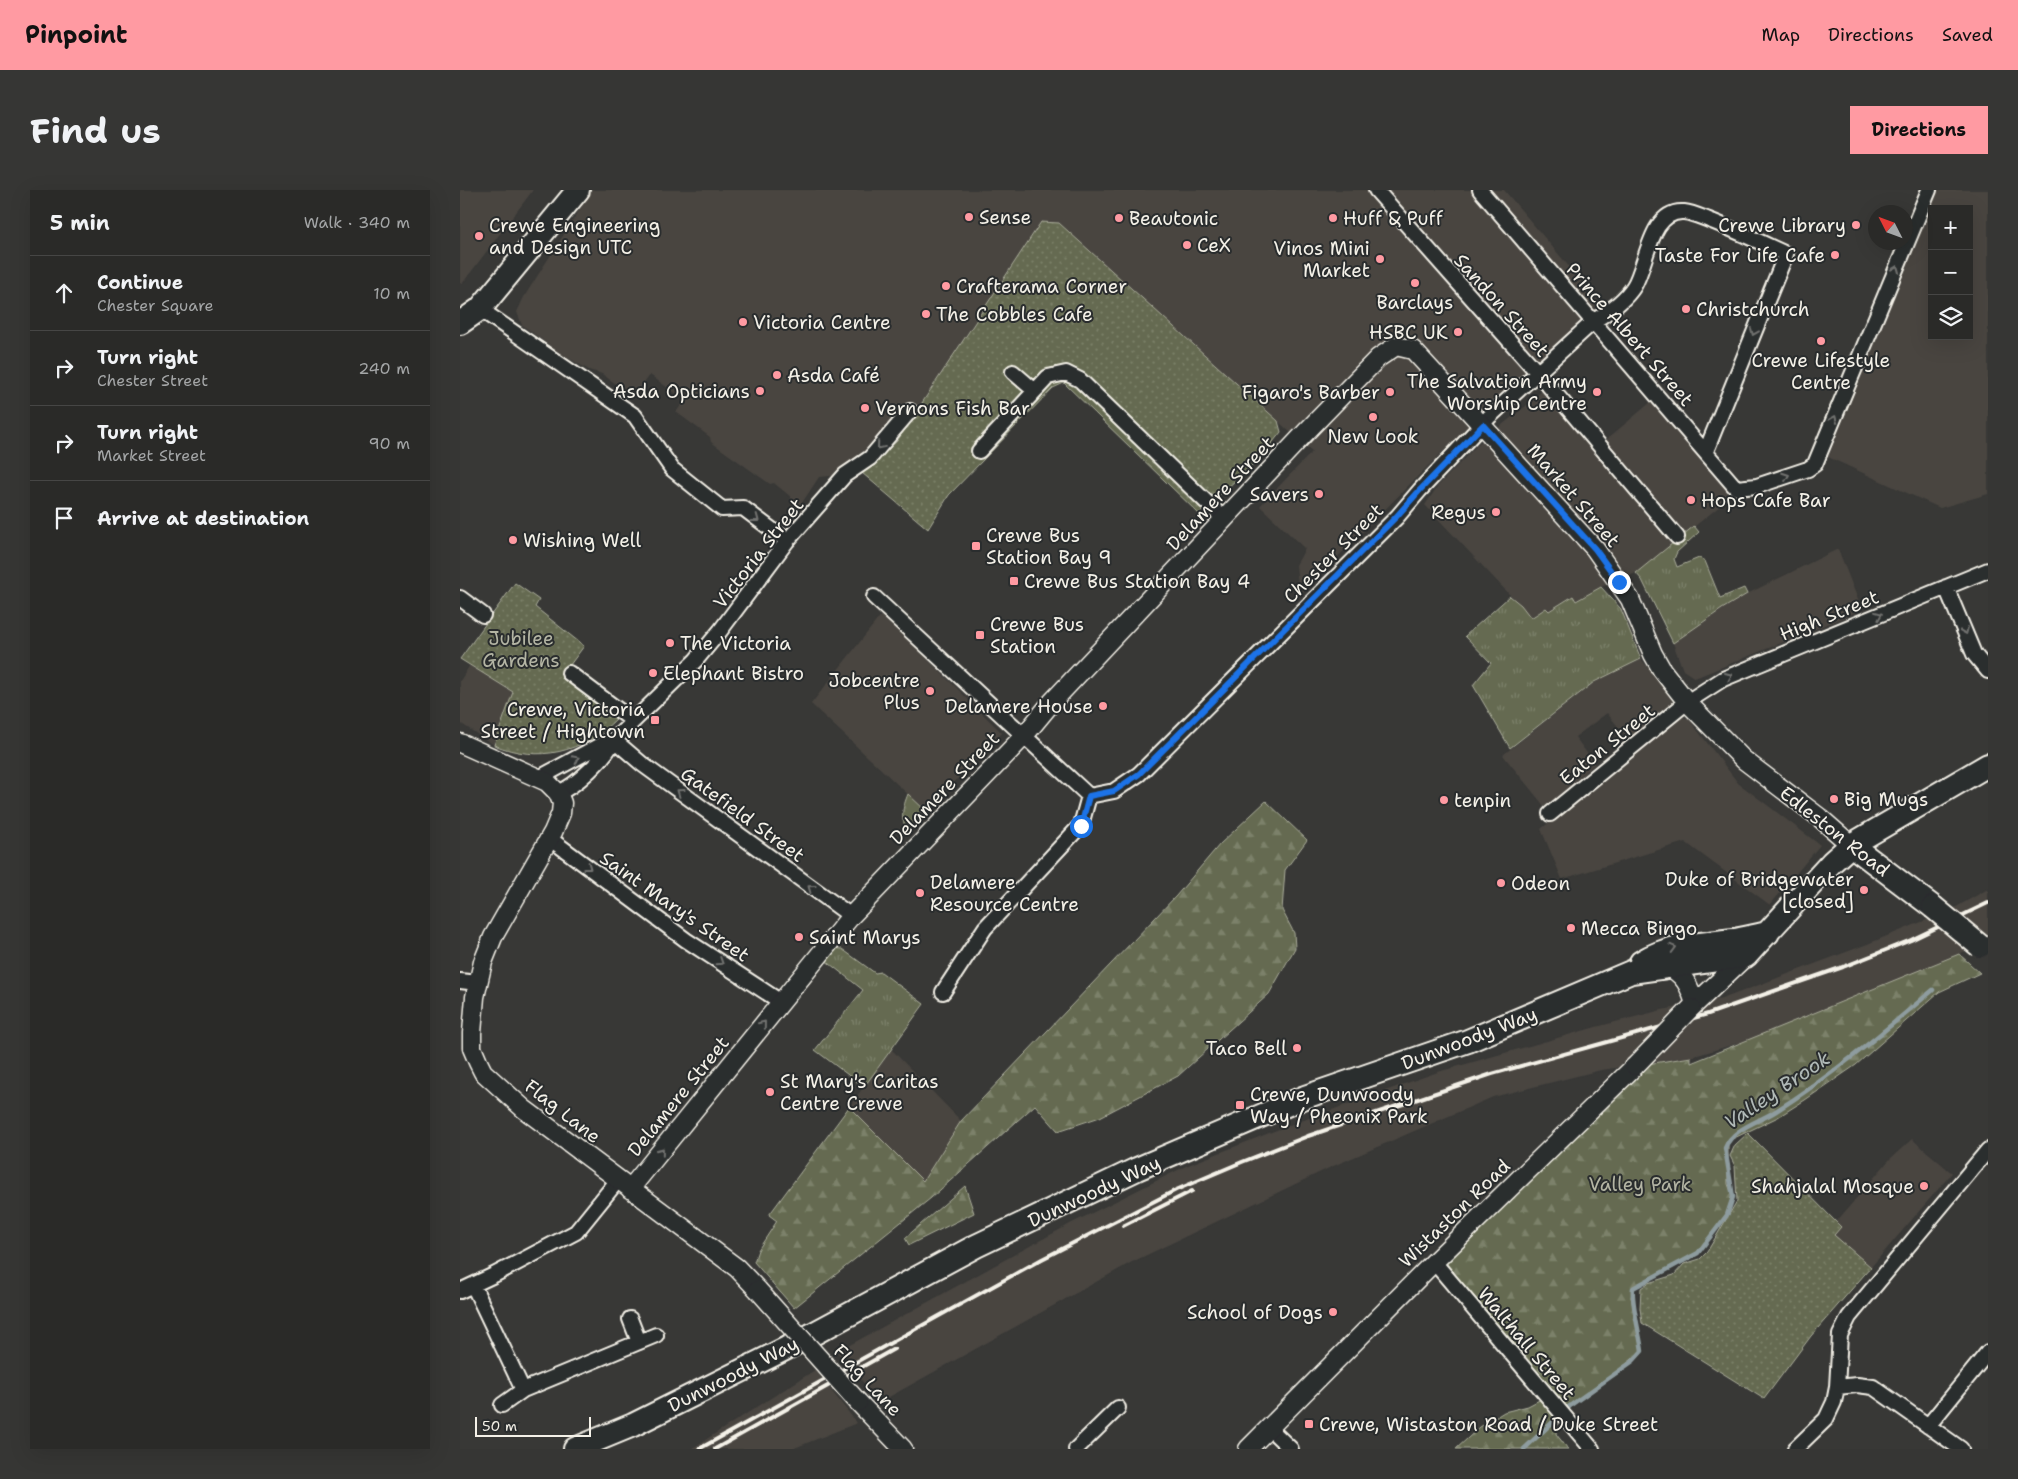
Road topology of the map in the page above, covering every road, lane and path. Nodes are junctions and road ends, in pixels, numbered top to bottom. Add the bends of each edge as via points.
1 (578, 190) edge
2 (1376, 190) edge
3 (1480, 190) edge
4 (1929, 190) edge
5 (480, 309) junction
6 (1594, 321) junction
7 (460, 323) edge
8 (1396, 346) joint
9 (1014, 372) dead end
10 (1538, 374) junction
11 (1035, 391) junction
12 (910, 411) dead end
13 (1483, 425) junction
14 (979, 451) dead end
15 (1706, 451) junction
16 (1224, 519) junction
17 (1677, 537) dead end
18 (786, 541) junction
19 (1988, 570) edge
20 (1946, 587) junction
21 (874, 597) dead end
22 (460, 598) edge
23 (483, 615) dead end
24 (1988, 671) edge
25 (569, 674) dead end
26 (1688, 702) junction
27 (633, 721) junction
28 (1024, 737) junction
29 (614, 740) junction
30 (460, 744) edge
31 (1988, 765) edge
32 (539, 778) junction
33 (558, 793) junction
34 (1089, 796) junction
35 (1550, 814) dead end
36 (549, 838) junction
37 (1851, 845) junction
38 (851, 916) junction
39 (1768, 933) junction
40 (1984, 949) edge
41 (1746, 956) junction
42 (1666, 966) junction
43 (1631, 972) junction
44 (460, 981) edge
45 (478, 983) junction
46 (943, 992) dead end
47 (781, 1002) junction
48 (1693, 1006) junction
49 (1988, 1150) edge
50 (624, 1184) junction
51 (1434, 1262) junction
52 (466, 1288) edge
53 (630, 1319) dead end
54 (656, 1335) dead end
55 (639, 1342) junction
56 (1988, 1352) edge
57 (1837, 1387) junction
58 (523, 1390) junction
59 (502, 1405) dead end
60 (1118, 1408) dead end
61 (1928, 1426) junction
62 (1269, 1428) junction
63 (575, 1449) edge
64 (903, 1449) edge
65 (1076, 1449) edge
66 (1248, 1449) edge
67 (1291, 1449) edge
68 (1592, 1449) edge
69 (1795, 1449) edge
70 (1962, 1449) edge

1 - 5 main road
2 - 10 street, Sandon Street
3 - 6 street, Prince Albert Street
15 -> 4 street, Prince Albert Street via 1736,488 1757,486 1815,464
5 - 7 main road
5 -> 18 street via 635,416 672,469 722,509 743,508
6 - 10 street, Chester Street
6 - 15 street, Prince Albert Street
6 -> 15 street, Chester Street via 1634,286 1655,230 1674,214 1690,213 1786,254
8 - 13 street, Market Street via 1413,350
8 - 16 street, Delamere Street via 1378,358
9 - 11 street
10 - 13 street, Chester Street
10 - 17 street, Sandon Street
11 - 14 street
11 - 16 street via 1048,378 1066,373 1080,380
12 -> 18 street, Victoria Street via 870,458 844,474
13 - 26 street, Market Street via 1590,543 1619,582 1638,614 1662,670
13 - 34 street, Chester Street via 1396,517 1139,774 1114,791
16 - 28 street, Delamere Street via 1052,702
18 - 27 street, Victoria Street via 696,660
19 - 20 street, High Street
20 -> 24 street via 1974,654
26 -> 20 street, High Street via 1723,679
21 - 28 street
22 - 23 street
25 - 27 street
26 - 35 street, Eaton Street
26 - 37 street, Edleston Road via 1744,760
27 - 29 street, Victoria Street
28 - 34 street
28 - 38 street, Delamere Street
32 -> 29 street, Victoria Street
29 - 33 street, Victoria Street via 575,783
38 -> 29 street, Gatefield Street via 642,764
30 - 32 street
31 - 37 main road
32 - 33 street
33 - 36 street, Flag Lane via 561,813
34 - 46 street via 1081,826 985,928
36 - 45 street, Flag Lane via 492,937
36 -> 47 street, Saint Mary's Street via 686,940
37 - 39 main road
37 - 40 main road, Edleston Road, bridge
38 - 47 street, Delamere Street
39 - 41 main road
43 -> 39 main road, Dunwoody Way via 1642,961 1662,951
41 - 42 main road, Dunwoody Way
41 - 48 street, Wistaston Road
42 - 43 main road, Dunwoody Way
42 - 48 street via 1675,969 1685,979
43 - 63 main road, Dunwoody Way via 1468,1041 1305,1097 1137,1169 976,1246 787,1348 633,1425
44 - 45 street
45 - 50 street, Flag Lane via 472,1048 483,1072 524,1109
50 -> 47 street, Delamere Street
48 - 51 street, Wistaston Road, bridge via 1636,1066
49 - 57 street via 1848,1317 1840,1336
50 - 52 street via 576,1232
50 - 64 street, Flag Lane, bridge via 737,1268
51 - 62 street, Wistaston Road
51 - 68 street, Walthall Street
52 - 58 street
53 - 55 street
54 - 55 street
55 - 58 street
56 - 61 street
57 - 61 street via 1873,1387
57 - 69 street via 1826,1419
58 - 59 street
60 - 65 street
61 - 70 street
62 - 66 street, Wistaston Road
62 - 67 street

